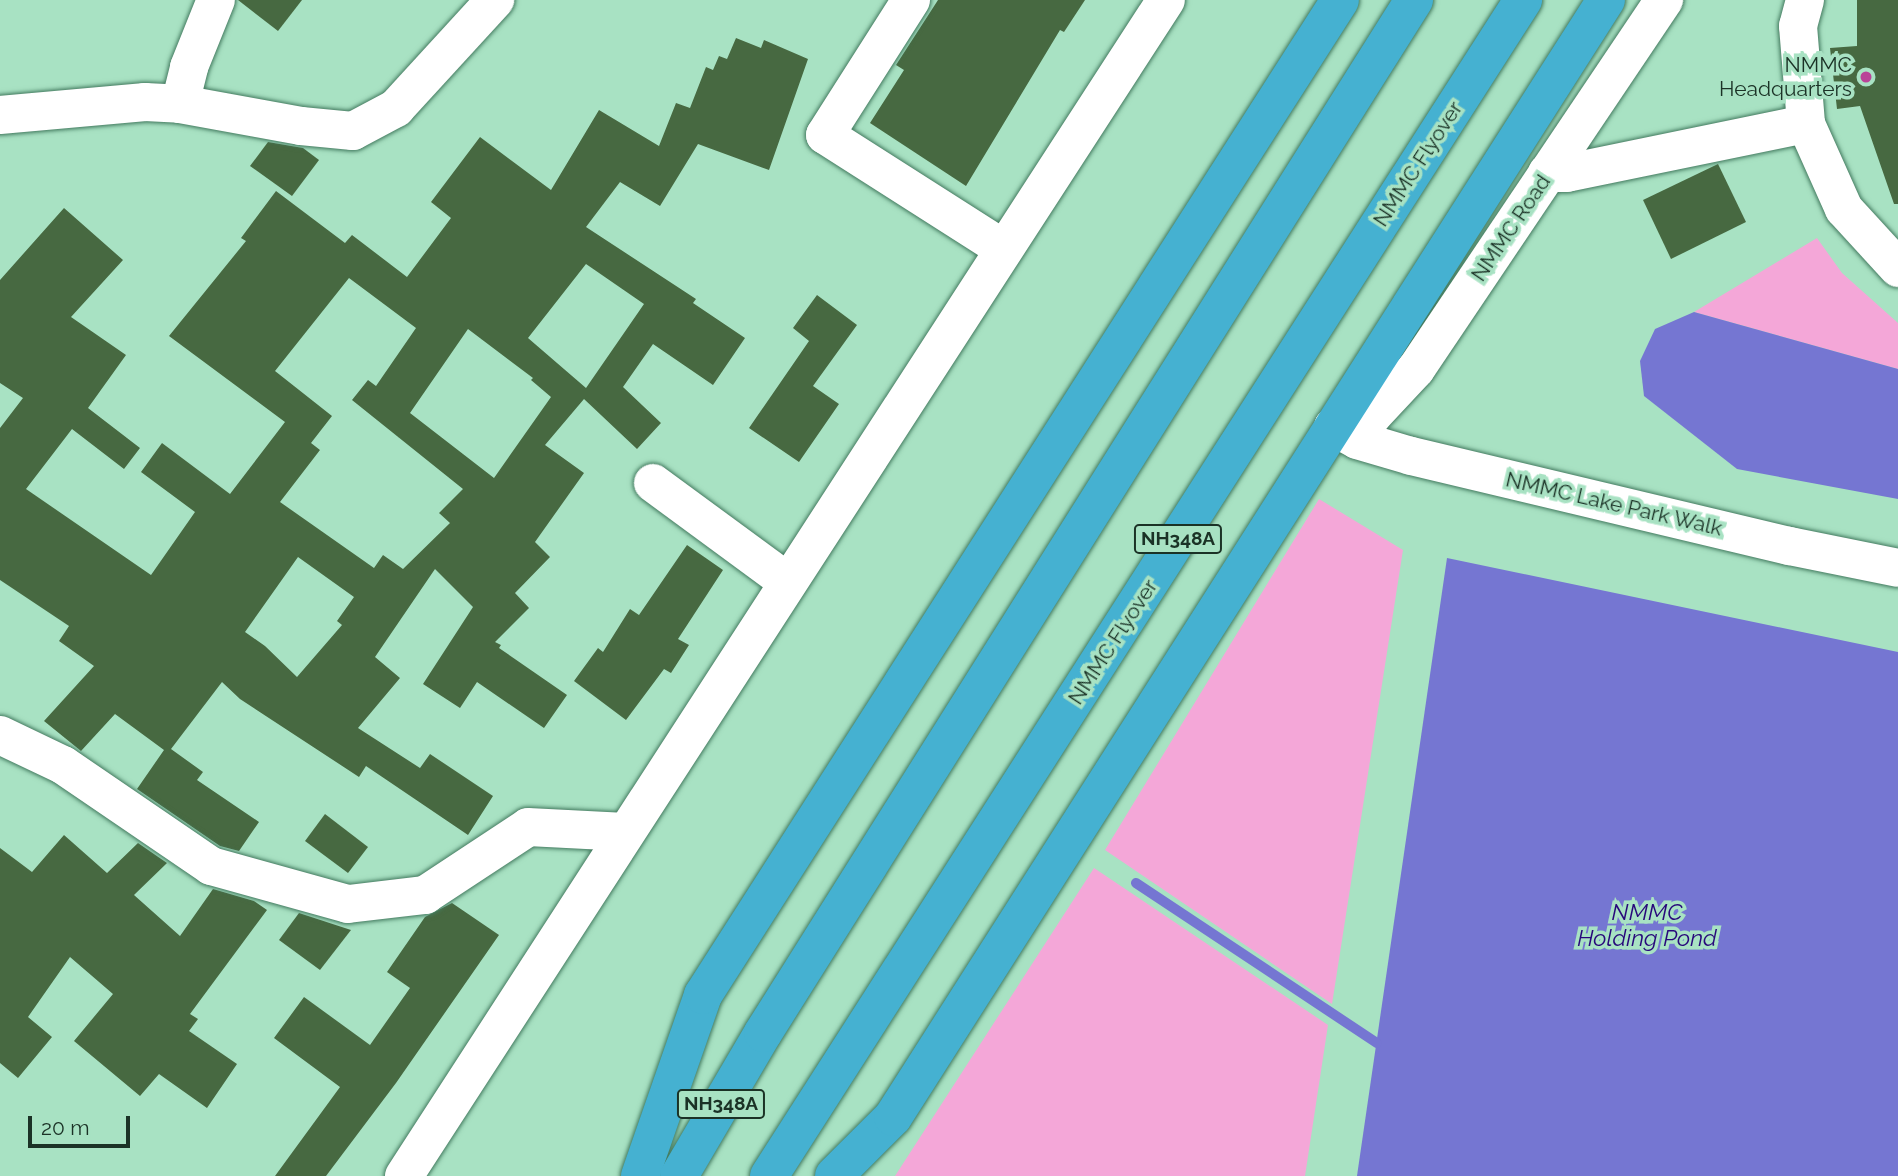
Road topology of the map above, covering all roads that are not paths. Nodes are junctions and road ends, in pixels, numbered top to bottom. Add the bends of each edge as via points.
1 (216, 0) edge
2 (495, 0) edge
3 (911, 0) edge
4 (1166, 0) edge
5 (1340, 0) edge
6 (1414, 0) edge
7 (1523, 0) edge
8 (1606, 0) edge
9 (1664, 0) edge
10 (1805, 0) edge
11 (180, 104) junction
12 (0, 115) edge
13 (1806, 124) junction
14 (1548, 173) junction
15 (1004, 249) junction
16 (1898, 268) edge
17 (1333, 428) junction
18 (653, 483) dead end
19 (1898, 568) edge
20 (788, 582) junction
21 (0, 734) edge
22 (626, 832) junction
23 (404, 1176) edge
24 (640, 1176) edge
25 (679, 1176) edge
26 (769, 1176) edge
27 (834, 1176) edge

1 - 11 street
2 - 11 street via 396,108 353,131
3 - 15 street via 825,135
4 - 15 street
5 - 24 highway via 703,995
6 - 25 highway, NH348A via 763,1033
7 - 26 highway, NMMC Flyover / NH348A
8 - 17 highway
9 - 14 street, NMMC Road
10 - 13 street via 1798,26
11 - 12 street via 145,102
13 - 14 street via 1578,171
13 - 16 street via 1844,209
14 - 17 street, NMMC Road via 1397,392 1372,416
15 - 20 street
17 - 19 street, NMMC Lake Park Walk via 1410,456
17 - 27 highway via 893,1117
18 - 20 street
20 - 22 street
21 - 22 street via 63,765 211,866 348,904 425,895 528,827
22 - 23 street

